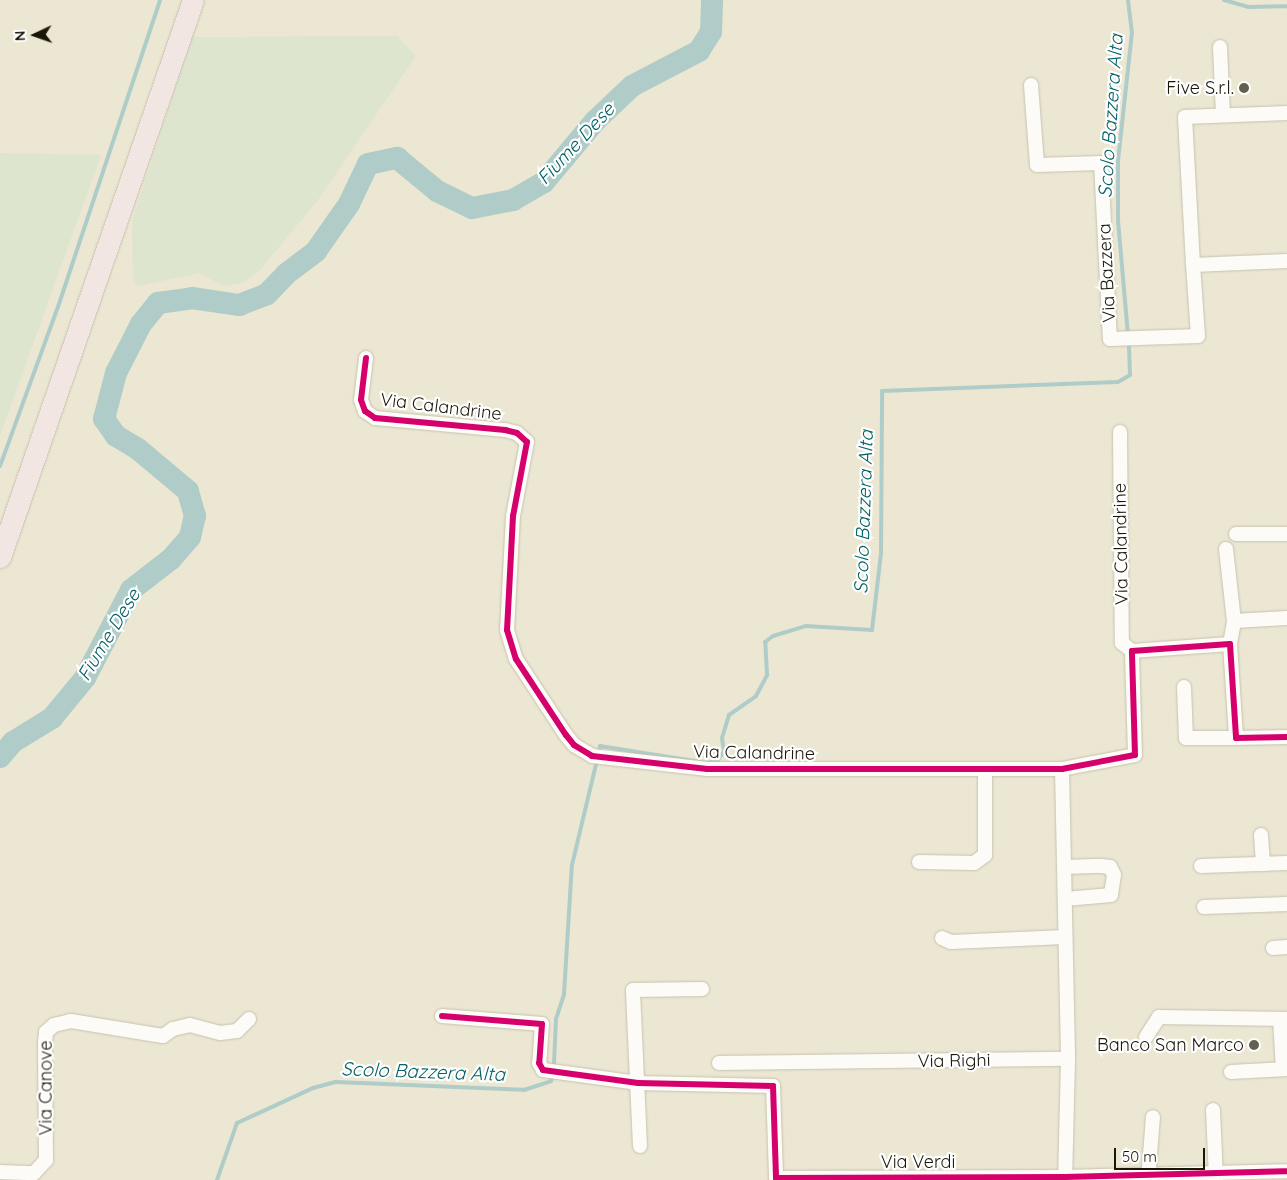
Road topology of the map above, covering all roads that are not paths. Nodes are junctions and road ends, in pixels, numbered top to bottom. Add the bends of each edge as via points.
1 (193, 0) edge
2 (1220, 47) dead end
3 (1031, 85) dead end
4 (1287, 113) edge
5 (1223, 115) junction
6 (1287, 261) edge
7 (1193, 265) junction
8 (366, 358) dead end
9 (1120, 432) dead end
10 (1236, 534) dead end
11 (1287, 534) edge
12 (1226, 549) dead end
13 (0, 557) edge
14 (1287, 618) edge
15 (1234, 621) junction
16 (1230, 644) junction
17 (1132, 651) junction
18 (1184, 687) dead end
19 (1287, 737) edge
20 (1236, 738) junction
21 (1062, 769) junction
22 (985, 770) junction
23 (1261, 836) dead end
24 (919, 862) dead end
25 (1287, 863) edge
26 (1263, 864) junction
27 (1201, 866) dead end
28 (1064, 867) junction
29 (1065, 899) junction
30 (1287, 904) edge
31 (1204, 907) dead end
32 (1065, 937) junction
33 (942, 938) dead end
34 (702, 989) dead end
35 (442, 1016) dead end
36 (249, 1018) dead end
37 (1284, 1019) edge
38 (1146, 1036) dead end
39 (1068, 1060) junction
40 (772, 1062) junction
41 (719, 1063) dead end
42 (1285, 1069) edge
43 (1231, 1072) dead end
44 (638, 1083) junction
45 (773, 1086) junction
46 (1214, 1110) dead end
47 (1153, 1117) dead end
48 (640, 1146) dead end
49 (1287, 1171) edge
50 (0, 1172) edge
51 (1148, 1177) edge
52 (1216, 1177) edge
53 (955, 1178) edge
54 (820, 1179) edge
55 (1065, 1179) edge

1 - 13 main road
2 - 5 street
3 - 7 street, Via Bazzera via 1037,165 1101,163 1110,338 1198,336
4 - 5 street, Via Bazzera
5 - 7 street, Via Bazzera via 1185,117
6 - 7 street
8 - 22 street, Via Calandrine via 361,400 365,411 375,418 505,430 518,433 527,442 513,516 507,630 516,659 574,745 598,757 707,769
9 - 17 street, Via Calandrine via 1122,643
10 - 11 street
12 - 15 street
14 - 15 street
15 - 16 street
16 - 17 street
16 - 20 street
17 - 21 street, Via Calandrine via 1135,755
18 - 20 street via 1186,738
19 - 20 street
21 - 22 street, Via Calandrine
21 - 28 street
22 - 24 street via 986,855 974,863
23 - 26 street
25 - 26 street
26 - 27 street
28 - 29 street
28 - 29 street via 1110,867 1114,875 1111,895
29 - 32 street
30 - 31 street
32 - 33 street via 951,942
32 - 39 street
34 - 44 street via 633,990
35 - 44 street via 542,1024 539,1064 543,1070
36 - 50 street, Via Canove via 237,1031 220,1033 190,1025 173,1028 163,1036 71,1021 54,1025 46,1032 45,1042 46,1160 34,1173
37 - 38 street via 1159,1017
37 - 42 street
39 - 40 street, Via Righi
39 - 55 street
40 - 41 street, Via Righi
40 - 45 street, Via Verdi
42 - 43 street
44 - 45 street
44 - 48 street
45 - 54 street, Via Verdi via 776,1178
46 - 52 street
47 - 51 street
49 - 52 street, Via Verdi
51 - 52 street, Via Verdi
51 - 55 street, Via Verdi
53 - 54 street, Via Verdi
53 - 55 street, Via Verdi

